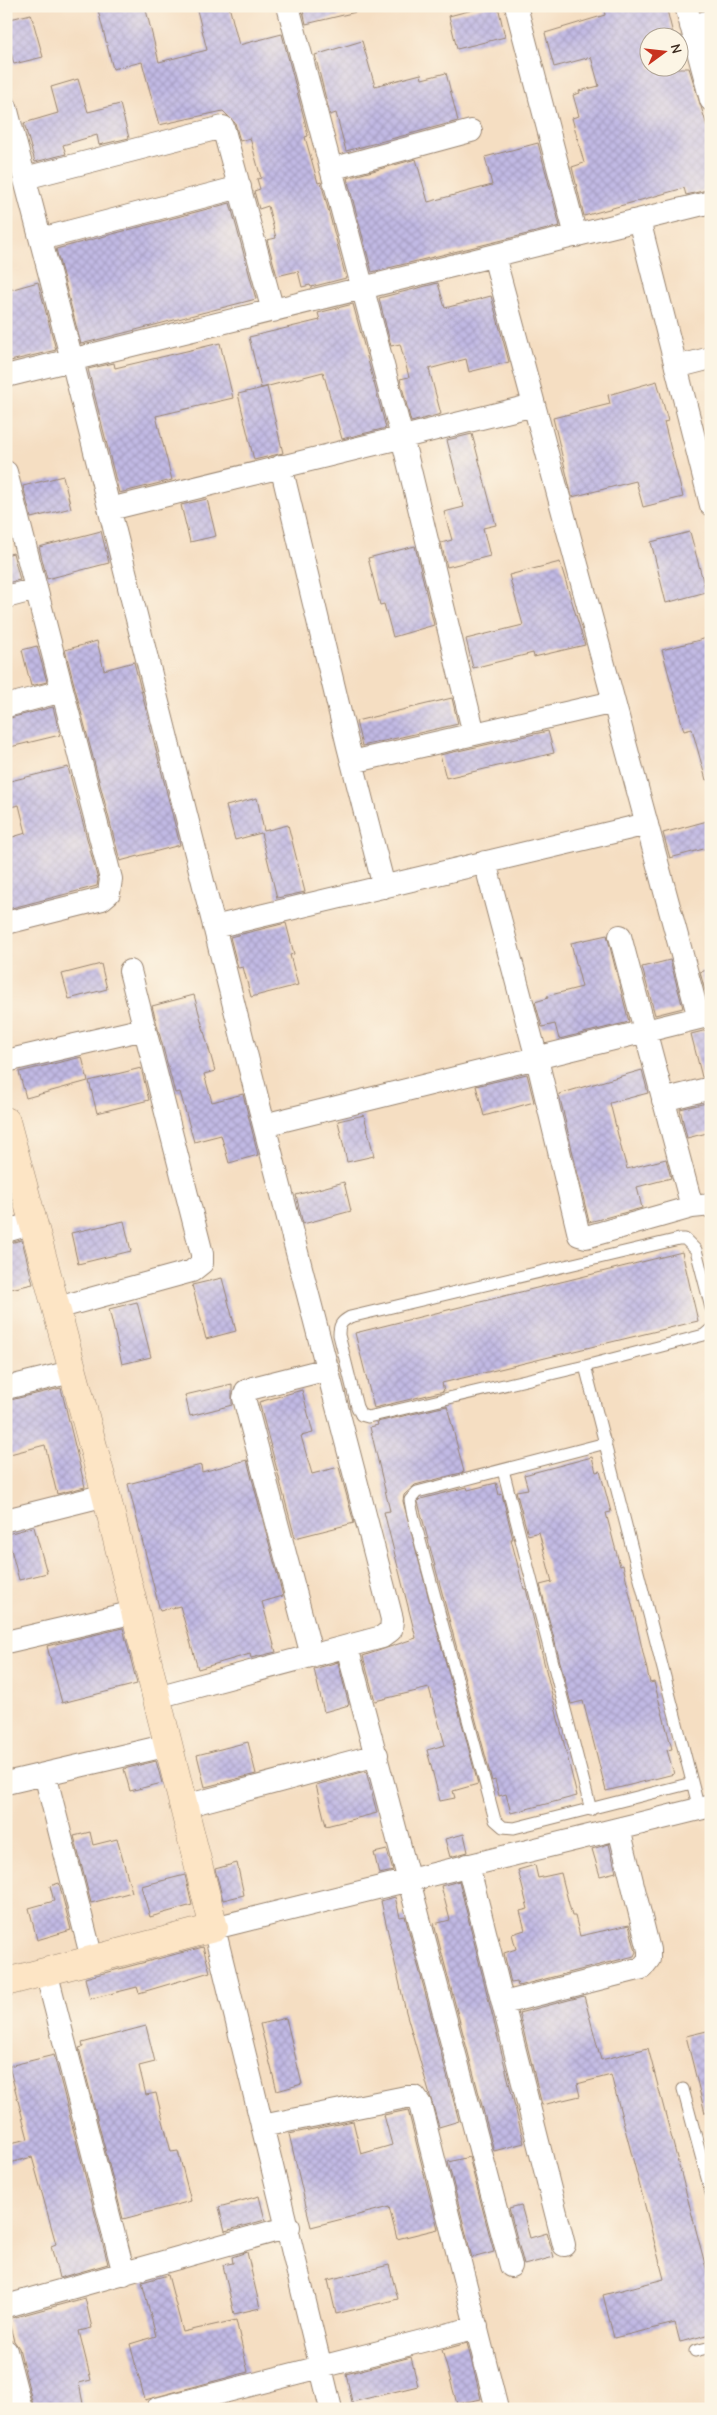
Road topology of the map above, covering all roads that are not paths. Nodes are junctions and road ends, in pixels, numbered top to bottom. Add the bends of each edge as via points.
1 (288, 6) edge
2 (516, 6) edge
3 (696, 18) edge
4 (711, 100) edge
5 (6, 107) edge
6 (470, 132) dead end
7 (331, 169) junction
8 (25, 178) junction
9 (240, 187) junction
10 (711, 202) edge
11 (639, 220) junction
12 (576, 236) junction
13 (41, 238) junction
14 (494, 256) junction
15 (362, 289) junction
16 (273, 311) junction
17 (711, 358) edge
18 (72, 360) junction
19 (676, 367) junction
20 (6, 376) edge
21 (534, 405) junction
22 (402, 437) junction
23 (281, 466) junction
24 (6, 472) edge
25 (711, 505) edge
26 (110, 508) junction
27 (36, 589) junction
28 (6, 597) edge
29 (62, 691) junction
30 (614, 702) junction
31 (6, 706) edge
32 (474, 734) junction
33 (352, 762) junction
34 (647, 824) junction
35 (485, 862) junction
36 (384, 886) junction
37 (6, 923) edge
38 (214, 927) junction
39 (620, 936) dead end
40 (130, 971) dead end
41 (705, 1017) edge
42 (144, 1029) junction
43 (644, 1032) junction
44 (537, 1059) junction
45 (6, 1061) edge
46 (711, 1088) edge
47 (663, 1100) junction
48 (6, 1121) edge
49 (264, 1125) junction
50 (702, 1206) edge
51 (34, 1223) junction
52 (6, 1231) edge
53 (57, 1308) junction
54 (711, 1308) edge
55 (711, 1329) edge
56 (585, 1366) junction
57 (328, 1369) junction
58 (71, 1372) junction
59 (6, 1388) edge
60 (606, 1443) junction
61 (503, 1470) junction
62 (106, 1495) junction
63 (6, 1520) edge
64 (135, 1612) junction
65 (6, 1642) edge
66 (347, 1647) junction
67 (312, 1656) junction
68 (157, 1696) junction
69 (169, 1745) junction
70 (377, 1756) junction
71 (45, 1774) junction
72 (6, 1783) edge
73 (692, 1783) junction
74 (185, 1806) junction
75 (705, 1808) edge
76 (591, 1810) junction
77 (619, 1829) junction
78 (468, 1865) junction
79 (410, 1880) junction
80 (214, 1928) junction
81 (92, 1959) junction
82 (46, 1971) junction
83 (6, 1982) edge
84 (503, 2003) junction
85 (683, 2089) dead end
86 (262, 2126) junction
87 (711, 2193) edge
88 (288, 2227) junction
89 (564, 2246) dead end
90 (511, 2266) dead end
91 (124, 2274) junction
92 (6, 2306) edge
93 (477, 2327) junction
94 (711, 2346) edge
95 (6, 2351) edge
96 (695, 2351) dead end
97 (321, 2366) junction
98 (11, 2386) edge
99 (21, 2409) edge
100 (157, 2409) edge
101 (331, 2409) edge
102 (497, 2409) edge

1 - 7 street
2 - 12 street
3 - 4 street
5 - 8 street
6 - 7 street
7 - 15 street
8 - 9 street via 223,127
8 - 13 street
9 - 13 street
9 - 16 street
10 - 11 street
11 - 12 street
11 - 19 street
12 - 14 street
13 - 18 street
14 - 15 street
14 - 21 street
15 - 16 street
15 - 22 street
16 - 18 street
17 - 19 street
18 - 20 street
18 - 26 street
19 - 25 street
21 - 22 street
21 - 30 street
22 - 23 street
22 - 32 street
23 - 26 street
23 - 33 street
24 - 27 street
26 - 38 street
27 - 28 street
27 - 29 street
29 - 31 street
29 - 37 street via 111,879 109,893 102,899
30 - 32 street
30 - 34 street
32 - 33 street
33 - 36 street
34 - 35 street
34 - 41 street
35 - 36 street
35 - 44 street
36 - 38 street
38 - 49 street
39 - 43 street
40 - 42 street
41 - 43 street
42 - 45 street
42 - 53 street via 202,1263 192,1271
43 - 44 street
43 - 47 street
44 - 49 street
44 - 50 street via 579,1235 586,1237
46 - 47 street
47 - 50 street
48 - 51 street
49 - 57 street
51 - 52 street
51 - 53 street
53 - 58 street
54 - 56 lane via 696,1250 685,1239 679,1239 350,1317 339,1327 357,1407 362,1415 368,1417
55 - 56 lane via 704,1335
56 - 60 lane
57 - 66 street via 392,1618 391,1630 382,1637
57 - 67 street via 253,1388 246,1391 244,1398
58 - 59 street
58 - 62 street
60 - 61 lane
60 - 73 lane
61 - 76 lane
61 - 76 lane via 417,1492 410,1500 412,1511 495,1820 503,1827 514,1828
62 - 63 street
62 - 64 street
64 - 65 street
64 - 68 street
66 - 67 street
66 - 70 street
67 - 68 street
68 - 69 street
69 - 71 street
69 - 74 street
70 - 74 street
70 - 79 street
71 - 72 street
71 - 81 street
73 - 75 lane
73 - 76 lane
74 - 80 street
75 - 77 street
77 - 78 street
77 - 84 street via 649,1959 642,1968
78 - 79 street
78 - 84 street
79 - 80 street
79 - 90 street
80 - 81 street
80 - 86 street
81 - 82 street
82 - 83 street
82 - 91 street
84 - 89 street
85 - 87 lane
86 - 88 street
86 - 93 street via 415,2097 420,2104
88 - 91 street
88 - 97 street
91 - 92 street
93 - 97 street
93 - 102 street
94 - 96 lane
95 - 98 street
97 - 100 street
97 - 101 street
98 - 99 street

